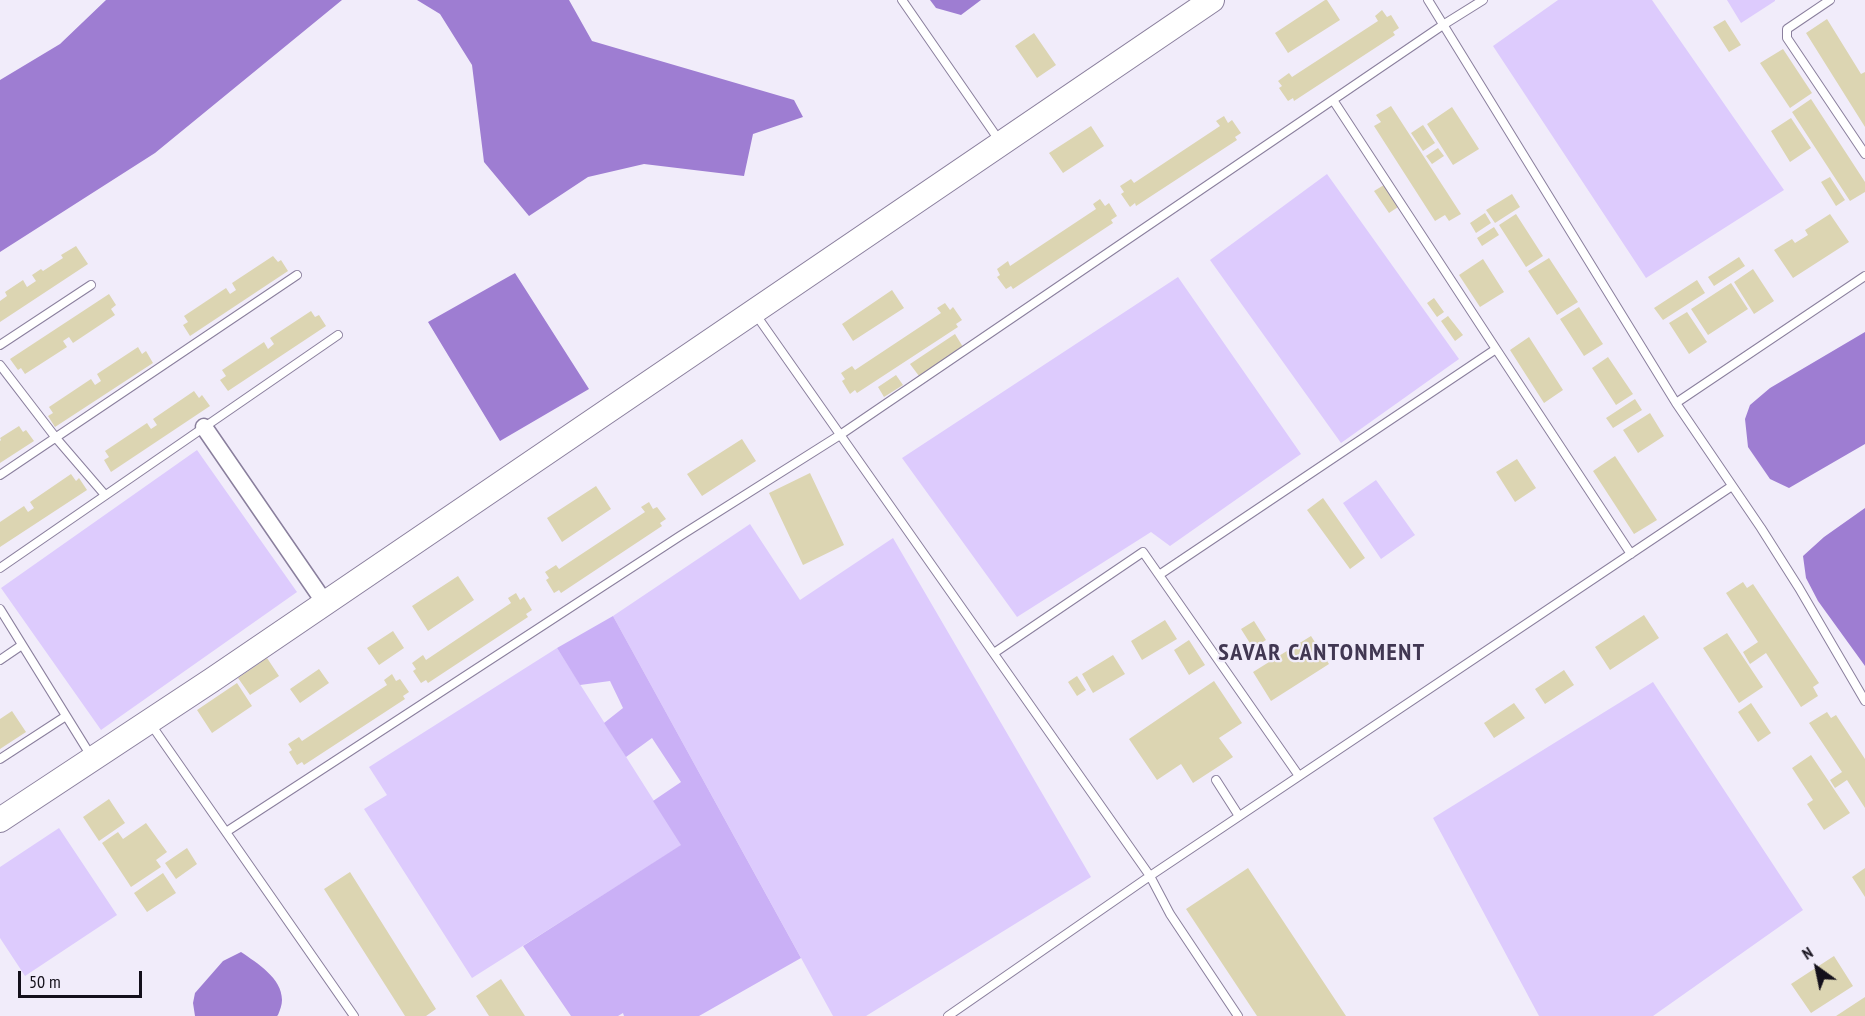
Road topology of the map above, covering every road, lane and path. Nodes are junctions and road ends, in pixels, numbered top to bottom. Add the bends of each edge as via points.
1 (902, 0) edge
2 (1212, 0) edge
3 (1428, 0) edge
4 (1483, 0) edge
5 (1830, 0) edge
6 (1443, 25) junction
7 (1334, 100) junction
8 (1001, 143) junction
9 (1865, 154) edge
10 (297, 276) dead end
11 (1865, 276) edge
12 (91, 285) dead end
13 (754, 311) junction
14 (338, 335) dead end
15 (0, 345) edge
16 (1496, 349) junction
17 (0, 365) edge
18 (1676, 403) junction
19 (204, 427) junction
20 (840, 435) junction
21 (56, 438) junction
22 (0, 475) edge
23 (1732, 486) junction
24 (105, 495) junction
25 (1631, 554) junction
26 (0, 568) edge
27 (1159, 575) junction
28 (325, 603) junction
29 (0, 609) edge
30 (22, 645) junction
31 (994, 653) junction
32 (0, 660) edge
33 (1865, 701) edge
34 (66, 716) junction
35 (149, 722) junction
36 (0, 759) edge
37 (93, 759) junction
38 (1299, 776) junction
39 (1216, 780) dead end
40 (1239, 816) junction
41 (0, 820) edge
42 (226, 832) junction
43 (1150, 876) junction
44 (354, 1016) edge
45 (948, 1016) edge
46 (1238, 1016) edge

1 - 8 lane
2 - 8 street
3 - 6 lane
4 - 6 lane
5 - 9 lane via 1787,29 1787,38
6 - 7 lane
6 - 18 lane
7 - 16 lane
7 - 20 lane
8 - 13 street
10 - 21 lane
11 - 18 lane
12 - 15 lane
13 - 20 lane
13 - 28 street
14 - 19 lane
16 - 25 lane
16 - 27 lane
17 - 21 lane
18 - 23 lane
19 - 24 lane
19 - 28 street
20 - 31 lane
20 - 42 lane
21 - 22 lane
21 - 24 lane
23 - 25 lane
23 - 33 lane via 1799,588
24 - 26 lane
25 - 38 lane
27 - 31 lane via 1143,552
27 - 38 lane
28 - 35 street
29 - 30 lane
30 - 32 lane
30 - 34 lane
31 - 43 lane
34 - 36 lane
34 - 37 lane
35 - 37 street
35 - 42 lane
37 - 41 street
38 - 40 lane
39 - 40 lane
40 - 43 lane
42 - 44 lane
43 - 45 lane
43 - 46 lane via 1170,914

